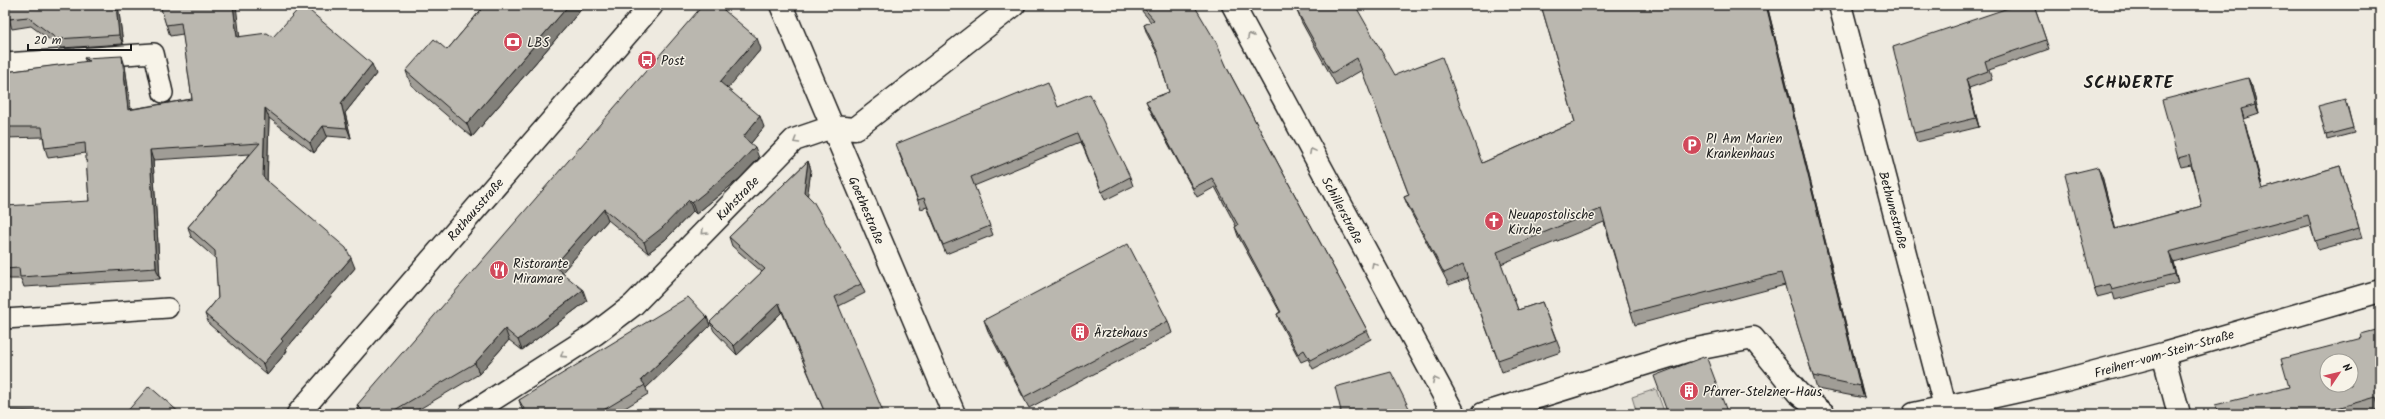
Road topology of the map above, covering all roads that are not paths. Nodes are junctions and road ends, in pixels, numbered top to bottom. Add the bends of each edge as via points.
1 (652, 5) edge
2 (781, 5) edge
3 (1014, 5) edge
4 (1233, 5) edge
5 (1840, 5) edge
6 (5, 64) edge
7 (163, 93) dead end
8 (832, 127) junction
9 (2380, 291) edge
10 (168, 308) dead end
11 (5, 319) edge
12 (2163, 354) junction
13 (1946, 411) edge
14 (300, 413) edge
15 (470, 414) edge
16 (954, 414) edge
17 (1454, 414) edge
18 (1483, 414) edge
19 (1824, 414) edge
20 (1914, 414) edge
21 (2179, 414) edge

1 - 14 street, Rathausstraße
2 - 8 street, Goethestraße
3 - 8 street, Kuhstraße via 855,129
17 -> 4 street, Schillerstraße
5 - 13 street, Bethunestraße
6 - 7 lane via 154,54
8 -> 15 street, Kuhstraße via 794,140 634,305 596,334
8 - 16 street, Goethestraße
9 - 12 street, Freiherr-vom-Stein-Straße
10 - 11 lane
12 - 13 street, Freiherr-vom-Stein-Straße
12 - 21 street
13 - 20 street, Freiherr-vom-Stein-Straße
18 - 19 street via 1686,351 1753,338 1798,394

